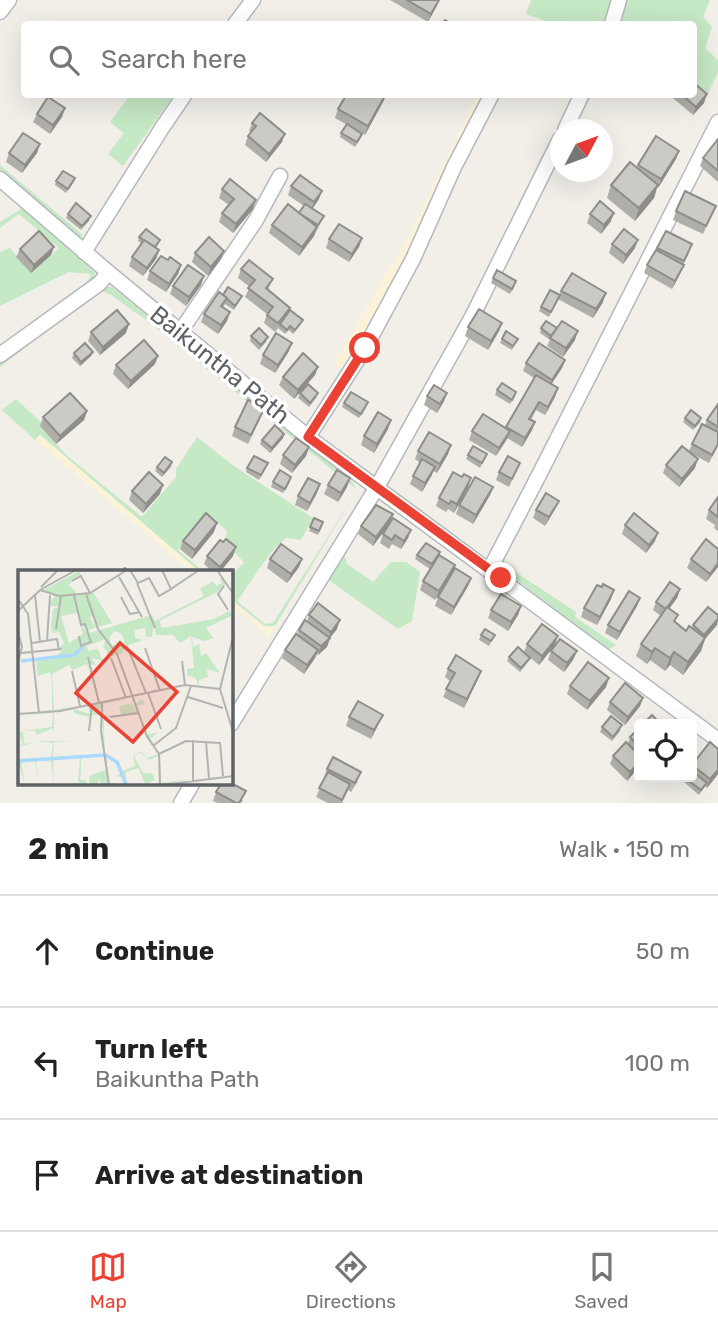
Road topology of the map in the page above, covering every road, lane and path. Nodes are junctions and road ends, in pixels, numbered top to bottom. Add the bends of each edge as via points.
1 (9, 0) edge
2 (253, 0) edge
3 (619, 0) edge
4 (0, 12) edge
5 (237, 21) edge
6 (613, 21) edge
7 (183, 98) edge
8 (490, 98) edge
9 (580, 98) edge
10 (570, 119) edge
11 (718, 122) edge
12 (550, 161) edge
13 (280, 176) dead end
14 (0, 179) edge
15 (84, 251) junction
16 (108, 272) junction
17 (180, 332) junction
18 (0, 355) edge
19 (308, 437) junction
20 (377, 486) junction
21 (490, 569) junction
22 (233, 721) edge
23 (718, 740) edge
24 (191, 786) edge
25 (181, 803) edge

1 - 4 street
2 - 5 street
3 - 6 street
7 - 15 street
8 - 19 street via 414,259 372,337
9 - 10 street
11 - 21 street
12 - 20 street via 472,317
13 - 17 street
14 - 15 street, Baikuntha Path
15 - 16 street, Baikuntha Path
16 - 17 street, Baikuntha Path
16 - 18 street via 100,283
17 - 19 street, Baikuntha Path
19 - 20 street, Baikuntha Path
20 - 21 street, Baikuntha Path
20 - 22 street
21 - 23 street, Baikuntha Path
24 - 25 street

